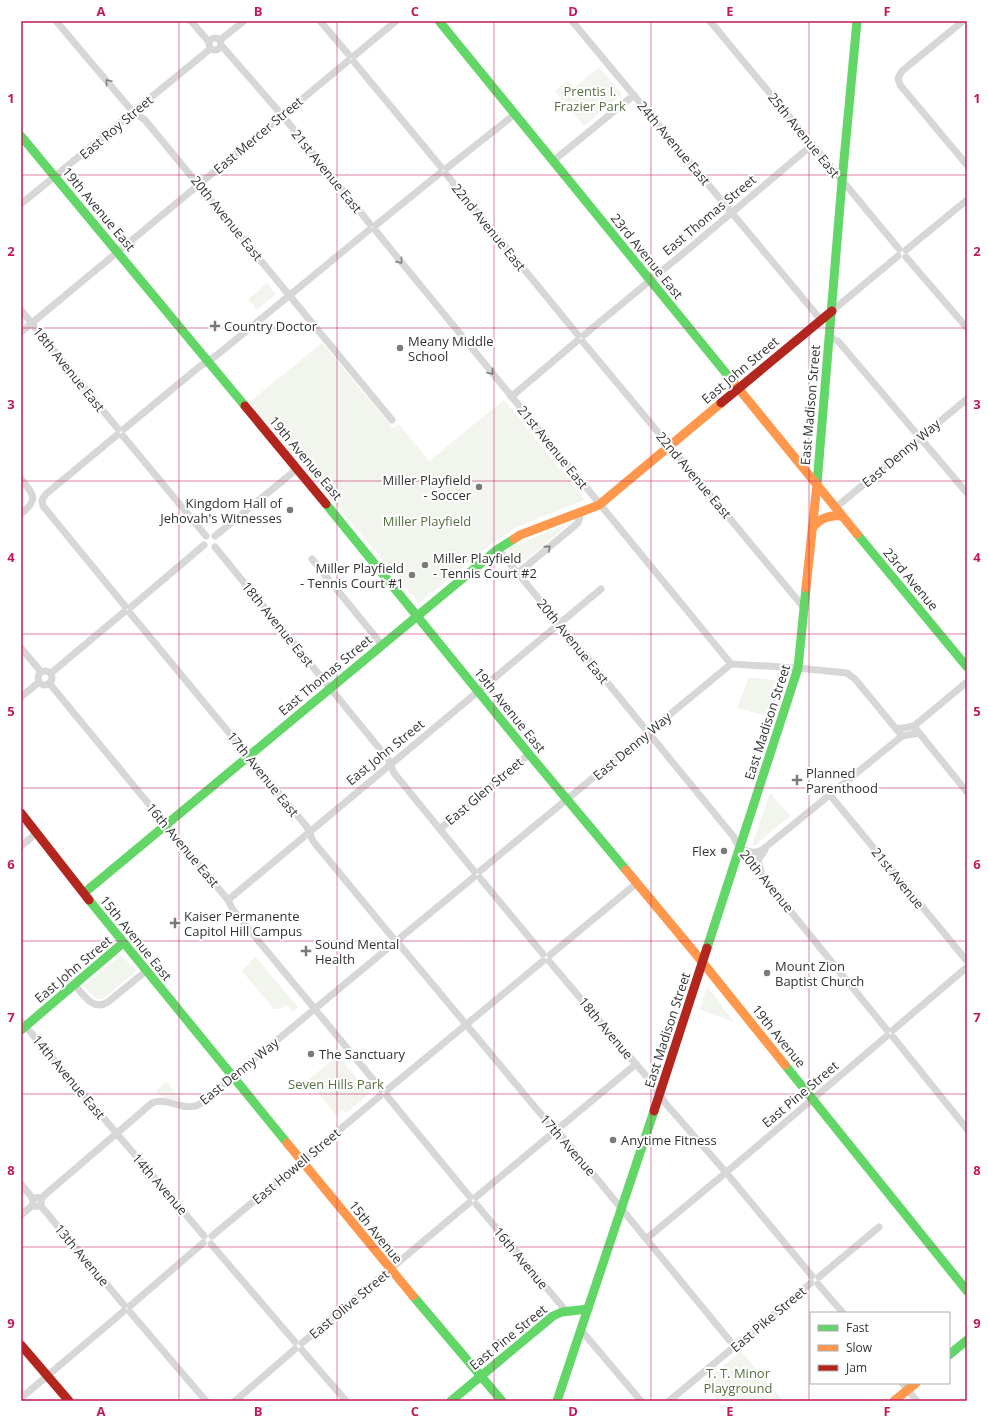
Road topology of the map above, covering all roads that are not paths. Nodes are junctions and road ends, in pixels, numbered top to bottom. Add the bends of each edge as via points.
1 (56, 21) edge
2 (191, 21) edge
3 (244, 21) edge
4 (320, 21) edge
5 (396, 21) edge
6 (439, 21) edge
7 (572, 21) edge
8 (710, 21) edge
9 (857, 21) edge
10 (963, 21) edge
11 (221, 43) junction
12 (209, 45) junction
13 (351, 58) junction
14 (634, 95) junction
15 (133, 112) junction
16 (515, 114) junction
17 (282, 115) junction
18 (21, 136) edge
19 (812, 145) junction
20 (553, 161) junction
21 (967, 165) edge
22 (443, 171) junction
23 (55, 177) junction
24 (842, 181) junction
25 (199, 184) junction
26 (967, 200) edge
27 (21, 204) edge
28 (732, 213) junction
29 (372, 228) junction
30 (118, 252) junction
31 (902, 253) junction
32 (651, 280) junction
33 (290, 296) junction
34 (21, 310) edge
35 (832, 311) junction
36 (821, 320) junction
37 (32, 323) junction
38 (967, 328) edge
39 (21, 332) edge
40 (580, 338) junction
41 (829, 338) junction
42 (209, 361) junction
43 (738, 388) junction
44 (511, 396) junction
45 (967, 399) edge
46 (392, 420) dead end
47 (121, 432) junction
48 (920, 437) junction
49 (670, 445) junction
50 (297, 469) junction
51 (21, 479) edge
52 (816, 484) junction
53 (967, 493) edge
54 (599, 505) junction
55 (835, 508) junction
56 (581, 512) junction
57 (21, 514) edge
58 (841, 516) junction
59 (813, 527) junction
60 (206, 536) junction
61 (215, 536) junction
62 (204, 545) junction
63 (215, 547) junction
64 (498, 549) junction
65 (312, 559) dead end
66 (518, 573) junction
67 (601, 589) dead end
68 (128, 609) junction
69 (805, 610) junction
70 (418, 616) junction
71 (559, 624) junction
72 (382, 645) junction
73 (21, 648) edge
74 (731, 664) junction
75 (967, 667) edge
76 (798, 668) junction
77 (41, 672) junction
78 (50, 673) junction
79 (40, 682) junction
80 (967, 682) edge
81 (50, 683) junction
82 (330, 688) junction
83 (479, 692) junction
84 (21, 697) edge
85 (914, 726) junction
86 (896, 729) junction
87 (648, 732) junction
88 (919, 733) junction
89 (902, 736) junction
90 (529, 754) junction
91 (248, 756) junction
92 (391, 765) junction
93 (967, 792) edge
94 (830, 795) junction
95 (567, 800) junction
96 (21, 813) edge
97 (166, 825) junction
98 (440, 829) junction
99 (309, 832) junction
100 (37, 833) junction
101 (771, 844) junction
102 (21, 846) edge
103 (740, 848) junction
104 (760, 857) junction
105 (748, 859) junction
106 (477, 874) junction
107 (761, 874) junction
108 (637, 883) junction
109 (84, 893) junction
110 (228, 900) junction
111 (396, 941) junction
112 (123, 943) junction
113 (546, 958) junction
114 (702, 962) junction
115 (967, 964) edge
116 (146, 971) junction
117 (74, 984) junction
118 (314, 1009) junction
119 (466, 1024) junction
120 (22, 1026) edge
121 (890, 1033) junction
122 (636, 1064) junction
123 (233, 1077) junction
124 (384, 1093) junction
125 (660, 1094) junction
126 (813, 1099) junction
127 (967, 1129) edge
128 (556, 1131) junction
129 (116, 1133) junction
130 (302, 1161) junction
131 (726, 1173) junction
132 (21, 1184) edge
133 (473, 1200) junction
134 (36, 1202) junction
135 (621, 1210) junction
136 (21, 1215) edge
137 (879, 1227) dead end
138 (206, 1238) junction
139 (646, 1239) junction
140 (391, 1270) junction
141 (815, 1280) junction
142 (967, 1291) edge
143 (127, 1309) junction
144 (588, 1309) junction
145 (566, 1311) junction
146 (842, 1312) edge
147 (581, 1330) junction
148 (967, 1340) edge
149 (21, 1345) edge
150 (299, 1346) junction
151 (735, 1346) junction
152 (950, 1354) edge
153 (48, 1376) junction
154 (481, 1376) junction
155 (905, 1387) edge
156 (21, 1398) edge
157 (69, 1401) edge
158 (206, 1401) edge
159 (235, 1401) edge
160 (346, 1401) edge
161 (450, 1401) edge
162 (502, 1401) edge
163 (557, 1401) edge
164 (640, 1401) edge
165 (669, 1401) edge
166 (894, 1401) edge
167 (917, 1401) edge

15 -> 1 street, 20th Avenue East
2 - 12 street
3 - 11 street
4 - 13 street, 22nd Avenue East
5 - 13 street, East Mercer Street
6 - 16 street, 23rd Avenue East
7 - 14 street, 24th Avenue East
8 - 19 street, 25th Avenue East
9 - 24 street, East Madison Street
10 - 21 street via 902,71 898,81
11 - 12 street via 217,49
11 - 17 street, 21st Avenue East
12 - 15 street, East Roy Street
13 - 17 street, East Mercer Street
13 - 22 street, 22nd Avenue East
14 - 20 street
14 - 28 street, 24th Avenue East
15 - 23 street, East Roy Street
15 - 25 street, 20th Avenue East via 145,120
16 - 20 street, 23rd Avenue East
16 - 22 street
17 - 25 street, East Mercer Street
17 - 29 street, 21st Avenue East
18 - 23 street, 19th Avenue East
19 - 24 street, 25th Avenue East
19 - 28 street, East Thomas Street
20 - 32 street, 23rd Avenue East
22 - 29 street
22 - 40 street, 22nd Avenue East
23 - 27 street, East Roy Street
23 - 30 street, 19th Avenue East
24 - 31 street, 25th Avenue East
24 - 35 street, East Madison Street
25 - 30 street, East Mercer Street
25 - 33 street, 20th Avenue East
26 - 31 street, East John Street
28 - 32 street, East Thomas Street
28 - 36 street, 24th Avenue East
29 - 33 street
29 -> 44 street, 21st Avenue East
30 - 37 street, East Mercer Street
30 - 42 street, 19th Avenue East
31 - 35 street, East John Street
31 - 38 street, 25th Avenue East
32 - 40 street, East Thomas Street
32 - 43 street, 23rd Avenue East
33 - 42 street
33 - 46 street, 20th Avenue East
34 - 37 street, 18th Avenue East
35 - 36 street, East John Street
35 - 41 street, East Madison Street
36 - 43 street, East John Street
37 - 39 street, East Mercer Street
37 - 47 street, 18th Avenue East
40 - 44 street, East Thomas Street
40 - 49 street, 22nd Avenue East
41 - 48 street via 838,341
41 - 52 street, East Madison Street
42 - 47 street
42 - 50 street, 19th Avenue East
43 - 49 street, East John Street
43 - 52 street, 23rd Avenue East
44 - 54 street, 21st Avenue East
45 - 48 street, East Denny Way
47 - 60 street, 18th Avenue East
47 - 68 street, 17th Avenue East via 42,500 43,506
48 - 53 street
48 - 55 street, East Denny Way
49 - 54 street, East John Street
49 - 69 street, 22nd Avenue East
50 - 61 street
50 - 70 street, 19th Avenue East
51 - 57 street via 32,492 33,500 30,507
52 - 55 street, 23rd Avenue East
52 - 59 street, East Madison Street
54 - 56 street, East Thomas Street
54 - 74 street, 21st Avenue East
55 - 58 street, 23rd Avenue
56 - 64 street, East Thomas Street via 520,535
66 -> 56 street via 578,523
58 - 59 street via 823,517
58 - 75 street, 23rd Avenue
59 - 69 street, East Madison Street
60 - 61 street
60 - 62 street
61 - 63 street
62 - 63 street via 208,548
62 - 68 street
63 - 82 street, 18th Avenue East
64 - 66 street, 20th Avenue East
64 - 70 street, East Thomas Street
65 - 72 street
66 - 71 street, 20th Avenue East
67 - 71 street, East John Street
68 - 78 street
68 - 91 street, 17th Avenue East
69 - 76 street, East Madison Street
70 - 72 street, East Thomas Street
70 - 83 street, 19th Avenue East
71 - 83 street, East John Street
71 - 87 street, 20th Avenue East
72 - 82 street, East Thomas Street
73 - 77 street
74 - 76 street
74 - 87 street, East Denny Way
76 - 86 street via 847,673 855,679
76 - 103 street, East Madison Street
77 - 78 street via 46,670
77 - 79 street via 38,678
78 - 81 street
79 - 81 street
79 - 84 street
80 - 85 street
81 - 97 street, 16th Avenue East
82 - 91 street, East Thomas Street
82 - 92 street, 18th Avenue East
83 - 90 street, 19th Avenue East
83 - 92 street, East John Street
85 - 86 street
85 - 88 street
86 - 89 street
87 - 95 street, East Denny Way
87 - 103 street, 20th Avenue
88 - 89 street
88 - 93 street
89 - 94 street
90 - 95 street, 19th Avenue East
90 - 98 street, East Glen Street
91 - 97 street, East Thomas Street
91 - 99 street, 17th Avenue East
92 - 98 street, 18th Avenue East via 394,773
92 - 99 street, East John Street
94 - 101 street
94 - 115 street, 21st Avenue
95 - 106 street, East Denny Way
95 - 108 street, 19th Avenue
96 - 100 street, 15th Avenue East
97 - 109 street, East Thomas Street
97 - 110 street, 16th Avenue East
98 - 106 street, 18th Avenue East
99 - 110 street, East John Street
99 - 111 street, 17th Avenue East via 312,842
100 - 102 street
100 - 109 street, 15th Avenue East
101 - 103 street via 757,853
101 - 104 street
103 - 105 street, 20th Avenue
103 - 114 street, East Madison Street
104 - 105 street
104 - 107 street via 758,860
105 - 107 street, 20th Avenue
106 - 111 street, East Denny Way
106 - 113 street, 18th Avenue
107 - 121 street, 20th Avenue
108 - 113 street, East Howell Street
108 - 114 street, 19th Avenue
109 - 112 street, 15th Avenue East
110 - 118 street, 16th Avenue East via 233,910
111 - 118 street, East Denny Way
111 - 119 street, 17th Avenue
112 - 116 street, 15th Avenue East
112 - 117 street, East John Street
113 - 119 street, East Howell Street
113 - 122 street, 18th Avenue
114 - 125 street, East Madison Street
114 - 126 street, 19th Avenue
115 - 121 street, East Pine Street
116 - 117 street via 101,1005 91,1003
116 - 123 street, 15th Avenue East
117 - 120 street, East John Street
118 - 123 street, East Denny Way
118 - 124 street, 16th Avenue
119 - 124 street, East Howell Street
119 - 128 street, 17th Avenue
120 - 129 street, 14th Avenue East
121 - 126 street, East Pine Street
121 - 127 street, 20th Avenue
122 - 125 street, 18th Avenue
122 - 128 street, East Olive Street
123 - 129 street, East Denny Way via 195,1107 154,1102
123 - 130 street, 15th Avenue
124 - 130 street, East Howell Street
124 - 133 street, 16th Avenue
125 - 131 street, 18th Avenue
125 - 135 street, East Madison Street
126 - 131 street, East Pine Street
126 - 142 street, 19th Avenue
128 - 133 street, East Olive Street
128 - 135 street, 17th Avenue via 562,1135
129 - 134 street, East Denny Way
129 - 138 street, 14th Avenue
130 - 138 street, East Howell Street
130 - 140 street, 15th Avenue
131 - 139 street, East Pine Street
131 - 141 street, 18th Avenue
132 - 134 street, 13th Avenue
133 - 140 street, East Olive Street
133 - 145 street, 16th Avenue
134 - 136 street, East Denny Way
134 - 143 street, 13th Avenue
135 - 139 street, 17th Avenue
135 - 144 street, East Madison Street
137 - 141 street, East Pike Street
138 - 143 street, East Howell Street
138 - 150 street via 213,1241 211,1244
139 - 151 street, 17th Avenue
140 - 150 street, East Olive Street
140 - 154 street, 15th Avenue
141 - 146 street, 18th Avenue
141 - 151 street, East Pike Street
143 - 153 street, East Howell Street
143 - 158 street, 13th Avenue
144 - 145 street, East Pine Street
144 - 147 street, East Madison Street
145 - 154 street, East Pine Street via 553,1316
147 - 163 street, East Madison Street
147 - 164 street
148 - 152 street
149 - 153 street
150 - 159 street, East Olive Street
150 - 160 street
151 - 165 street, East Pike Street
153 - 156 street, East Howell Street
153 - 157 street
154 - 161 street, East Pine Street
154 - 162 street, 15th Avenue
155 - 166 street
155 - 167 street

